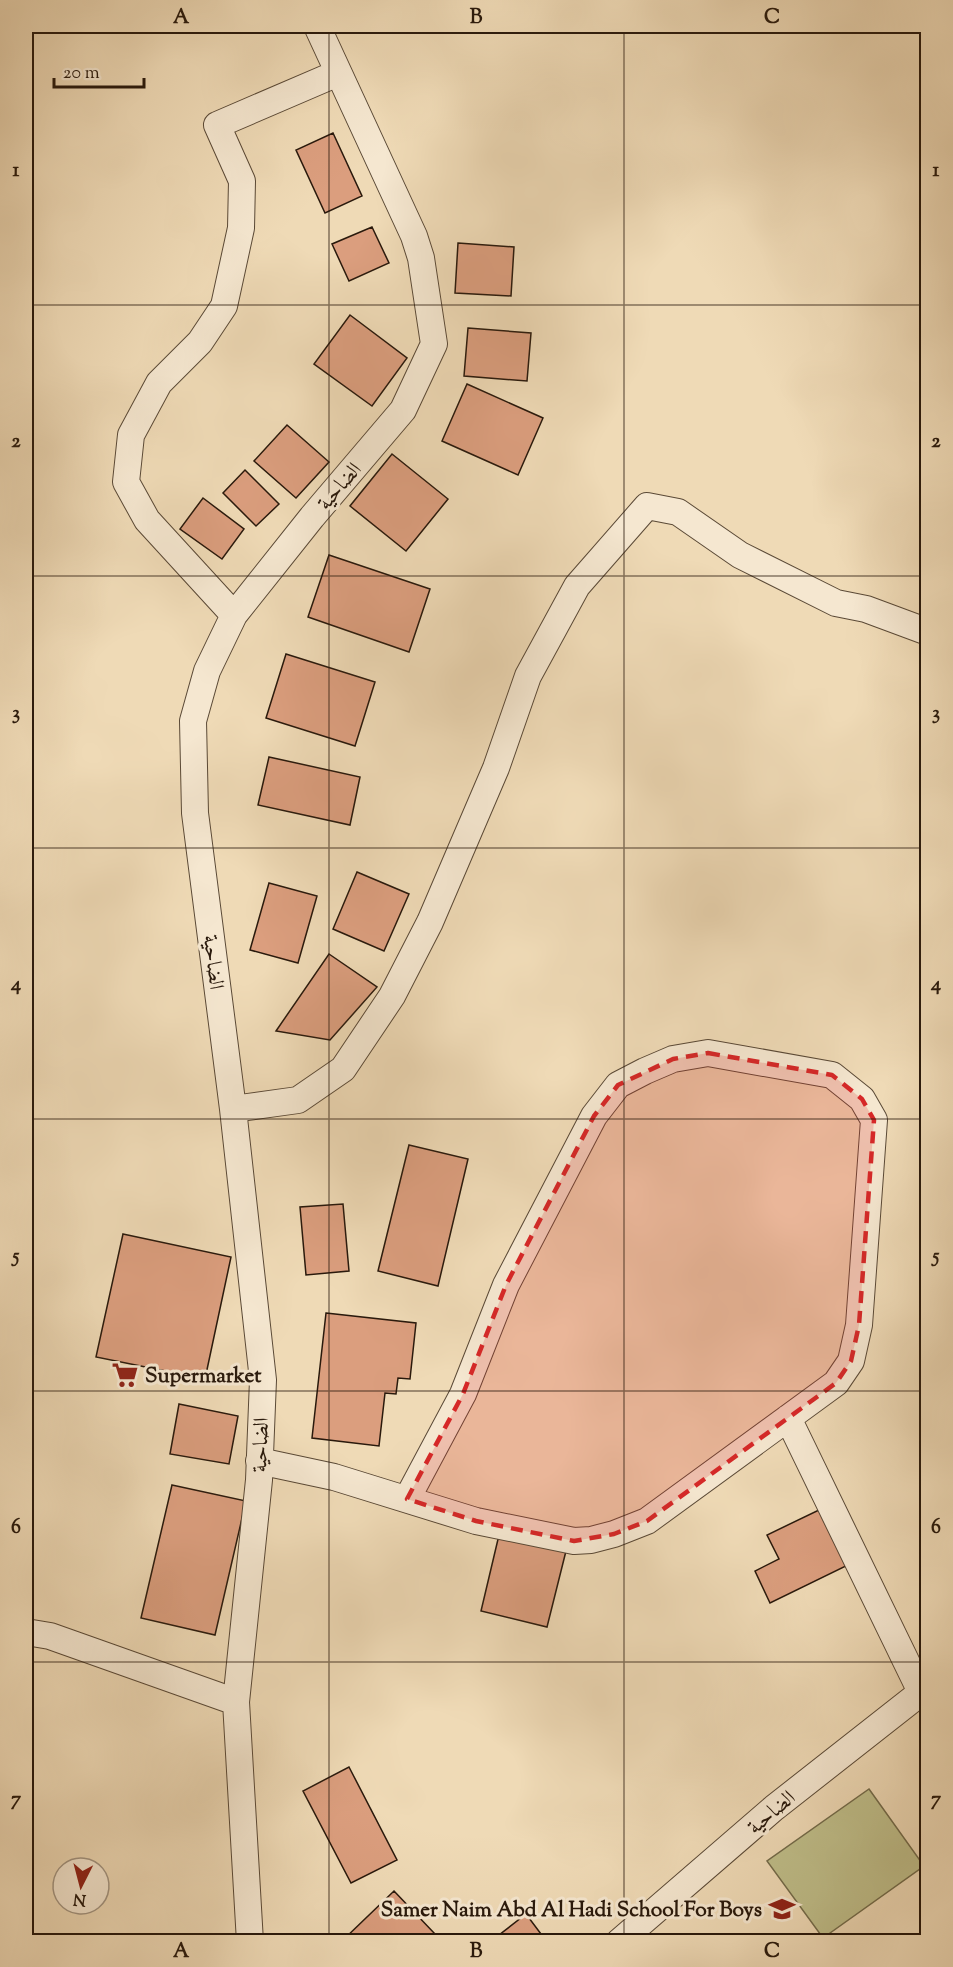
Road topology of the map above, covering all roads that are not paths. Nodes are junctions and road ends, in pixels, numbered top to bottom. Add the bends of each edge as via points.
1 (317, 26) edge
2 (338, 73) junction
3 (234, 615) junction
4 (927, 632) edge
5 (233, 1109) junction
6 (788, 1418) junction
7 (259, 1461) junction
8 (407, 1499) junction
9 (26, 1632) edge
10 (924, 1690) edge
11 (236, 1702) junction
12 (250, 1941) edge
13 (619, 1941) edge

1 - 2 street, الضاحية
2 - 3 street, الضاحية via 414,236 434,344 403,410
2 - 3 street via 217,125 242,181 242,228 224,306 200,342 159,383 131,435 126,482 147,520
3 - 5 street, الضاحية via 207,671 193,721 195,813
4 - 5 street via 866,609 836,603 740,555 678,512 647,506 577,586 528,676 496,768 430,922 392,996 343,1069 298,1100
5 - 7 street, الضاحية via 263,1380
6 - 8 street via 647,1521 591,1540 574,1541 476,1521
6 - 8 street via 836,1383 851,1361 859,1325 874,1120 862,1099 832,1075 708,1053 673,1059 618,1085 594,1116 506,1285 463,1394
6 - 10 street
7 - 8 street via 334,1477
7 - 11 street, الضاحية
9 - 11 street via 50,1636
10 - 13 street, الضاحية via 774,1808
11 - 12 street, الضاحية

